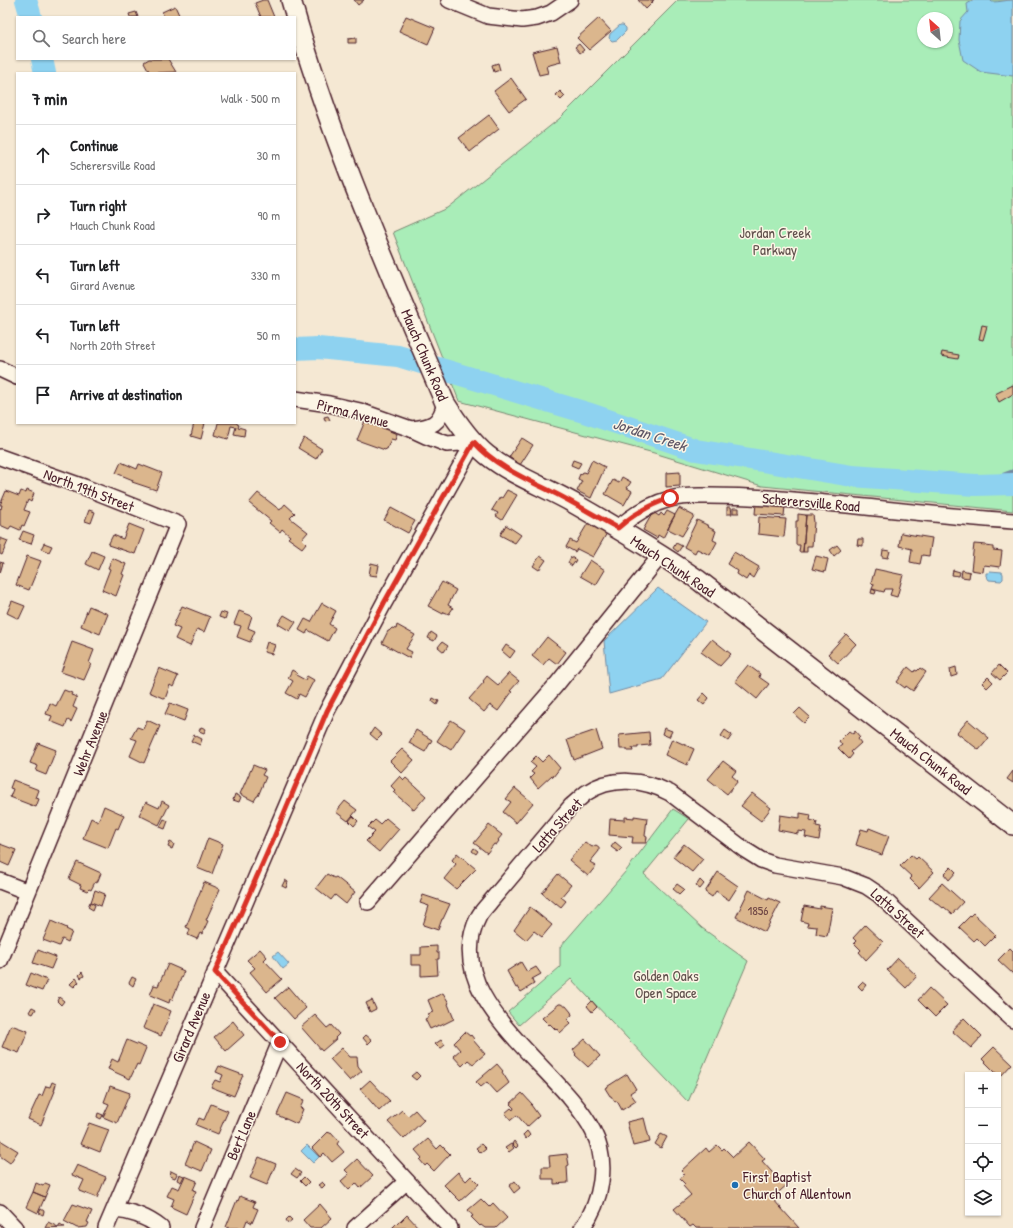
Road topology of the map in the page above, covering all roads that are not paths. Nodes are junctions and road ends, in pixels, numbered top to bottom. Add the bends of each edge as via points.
1 (292, 0) edge
2 (449, 0) edge
3 (568, 2) edge
4 (0, 370) edge
5 (16, 377) edge
6 (296, 399) edge
7 (445, 403) junction
8 (411, 428) junction
9 (474, 442) junction
10 (0, 457) edge
11 (1013, 521) edge
12 (178, 524) joint
13 (618, 528) junction
14 (661, 555) junction
15 (1013, 825) edge
16 (0, 880) edge
17 (28, 892) junction
18 (368, 902) dead end
19 (0, 961) edge
20 (215, 972) junction
21 (1013, 1020) edge
22 (280, 1042) junction
23 (407, 1181) junction
24 (114, 1210) junction
25 (0, 1212) edge
26 (15, 1228) edge
27 (106, 1228) edge
28 (161, 1228) edge
29 (202, 1228) edge
30 (355, 1228) edge
31 (450, 1228) edge
32 (582, 1228) edge

1 - 7 main road, Mauch Chunk Road via 317,84 340,146
2 - 3 street via 488,16 522,20 551,13
4 - 5 street
6 - 8 street, Pirma Avenue via 354,410
7 - 8 street, Pirma Avenue via 443,414 438,421 424,428
7 - 9 main road, Mauch Chunk Road
8 - 9 street, Pirma Avenue via 448,444
9 - 13 main road, Mauch Chunk Road via 503,466
9 - 20 street, Girard Avenue via 327,711
10 - 12 street, North 19th Street
11 - 13 street, Scherersville Road via 759,497 686,496 656,503
12 - 17 street, Wehr Avenue
13 - 14 main road, Mauch Chunk Road
14 - 15 main road, Mauch Chunk Road via 716,594
14 - 18 street via 557,684
16 - 17 street
17 - 19 street, Wehr Avenue
20 - 22 street, North 20th Street
20 - 24 street, Girard Avenue
21 - 32 street, Latta Street via 878,894 866,886 843,877 775,865 761,860 670,792 658,786 629,781 600,786 571,806 479,916 474,930 470,962 479,989 487,1003 575,1103 594,1133 600,1151 601,1186 596,1203
22 - 23 street, North 20th Street
22 - 29 street, Bert Lane
23 - 30 street
23 - 31 street, North 20th Street
24 - 27 street, Girard Avenue
24 - 28 street via 138,1214
25 - 26 street

